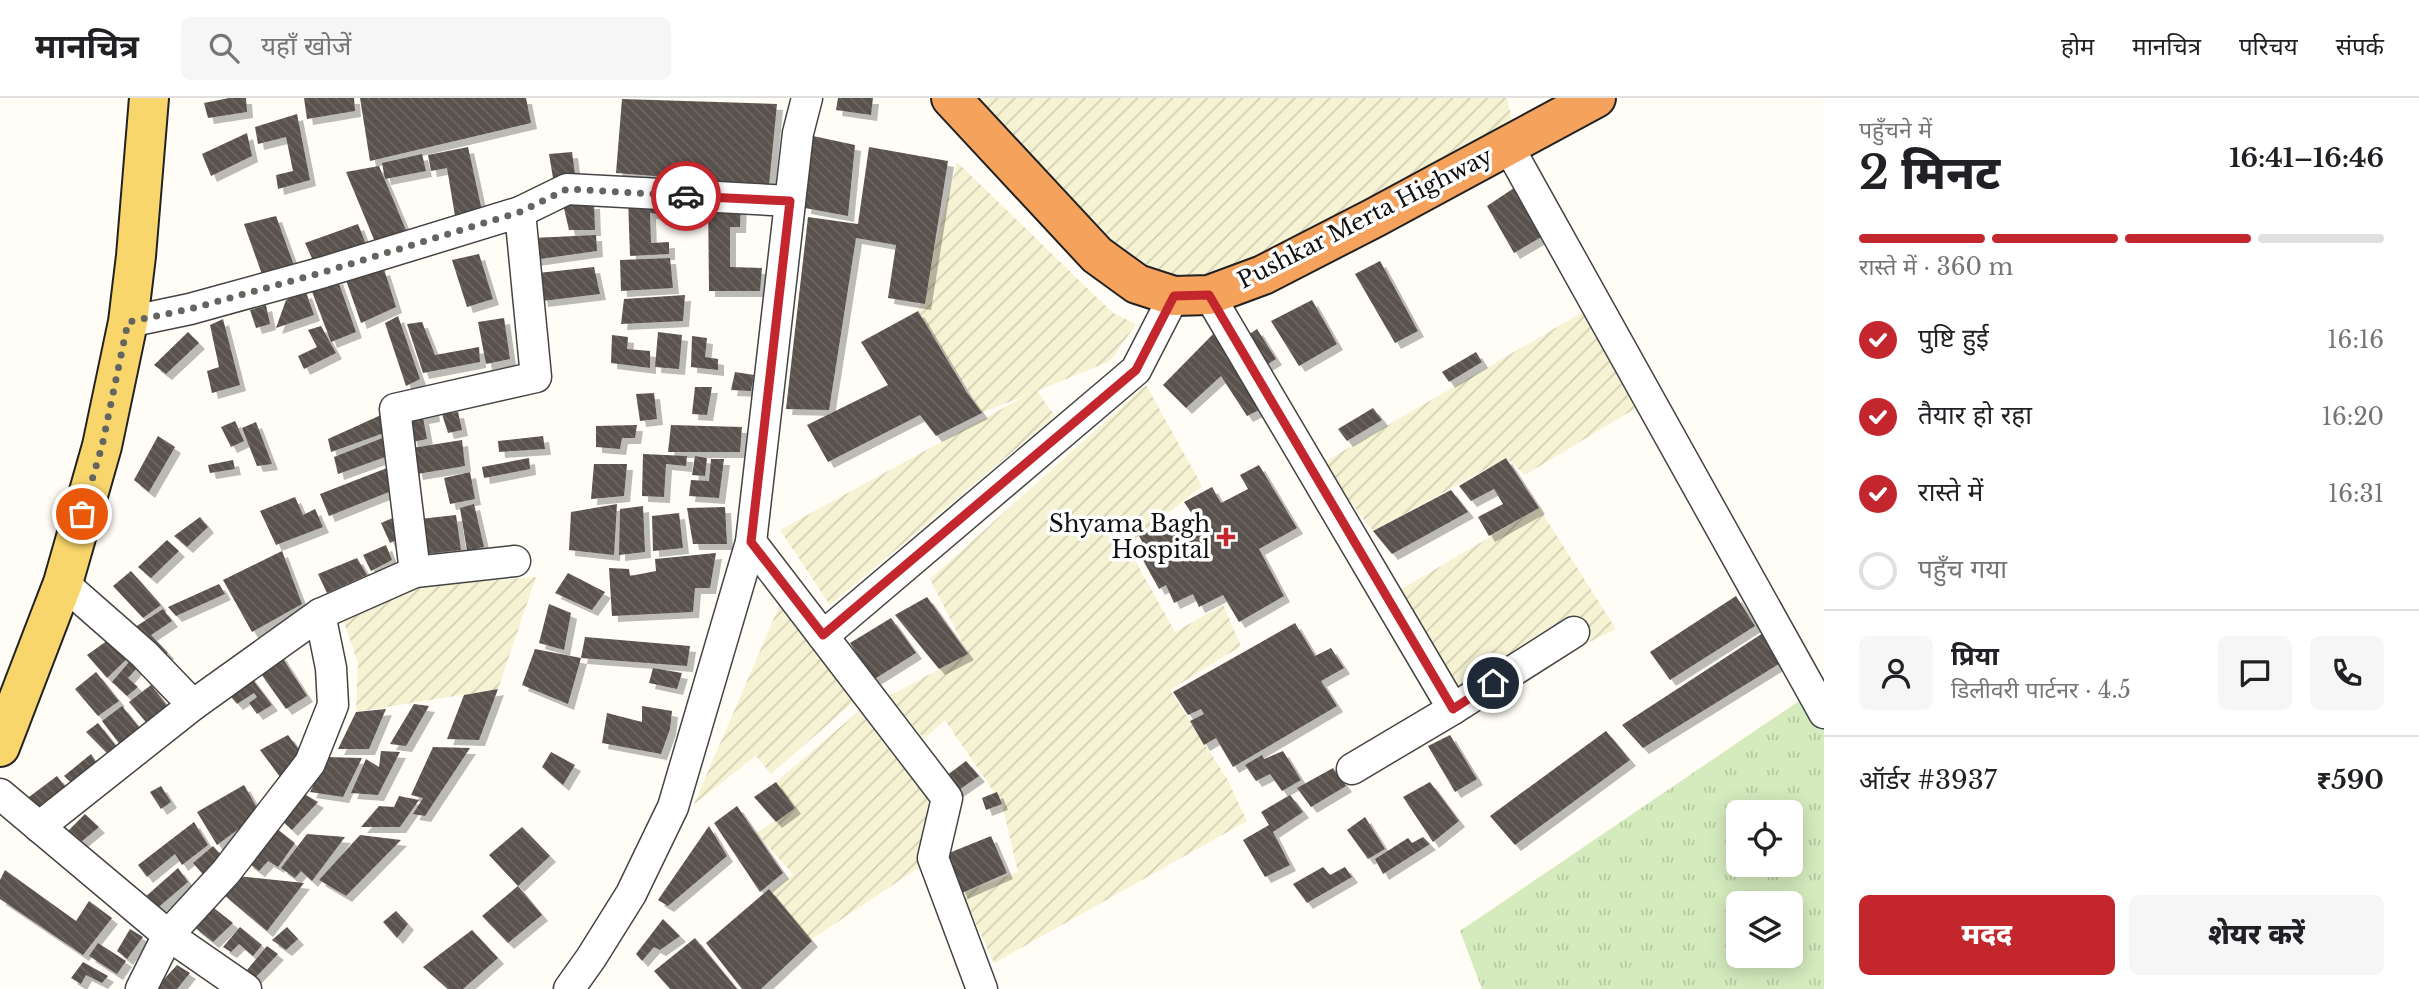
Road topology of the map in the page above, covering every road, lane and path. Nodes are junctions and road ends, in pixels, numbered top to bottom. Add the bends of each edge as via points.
1 (149, 98) edge
2 (807, 98) edge
3 (951, 98) edge
4 (1596, 98) edge
5 (1508, 146) junction
6 (790, 201) junction
7 (520, 212) junction
8 (1191, 295) junction
9 (128, 322) junction
10 (751, 542) junction
11 (515, 561) dead end
12 (415, 572) junction
13 (63, 583) junction
14 (320, 614) junction
15 (1574, 632) dead end
16 (823, 635) junction
17 (193, 705) junction
18 (1453, 709) junction
19 (1824, 713) edge
20 (0, 747) edge
21 (1352, 769) dead end
22 (0, 794) edge
23 (40, 827) junction
24 (168, 935) junction
25 (142, 989) edge
26 (246, 989) edge
27 (569, 989) edge
28 (982, 989) edge

1 - 9 main road
2 - 6 street
3 - 8 highway via 1097,255 1137,284
4 - 5 highway, Pushkar Merta Highway
5 - 8 highway, Pushkar Merta Highway via 1263,275
5 - 19 street
6 - 7 street via 567,189
6 - 10 street
7 - 9 street via 324,272
7 - 12 street via 536,377 395,409
8 - 16 street via 1136,370
8 - 18 street
9 - 13 main road via 102,446
10 - 16 street
10 - 27 street via 673,807 631,894
11 - 12 street
12 - 14 street
13 - 17 street via 144,654
13 - 20 main road
14 - 17 street
14 - 24 street via 333,705 310,763 226,873
15 - 18 street
16 - 28 street via 947,798 933,858
17 - 23 street
18 - 21 street
22 - 23 street
23 - 24 street
24 - 25 street
24 - 26 street

